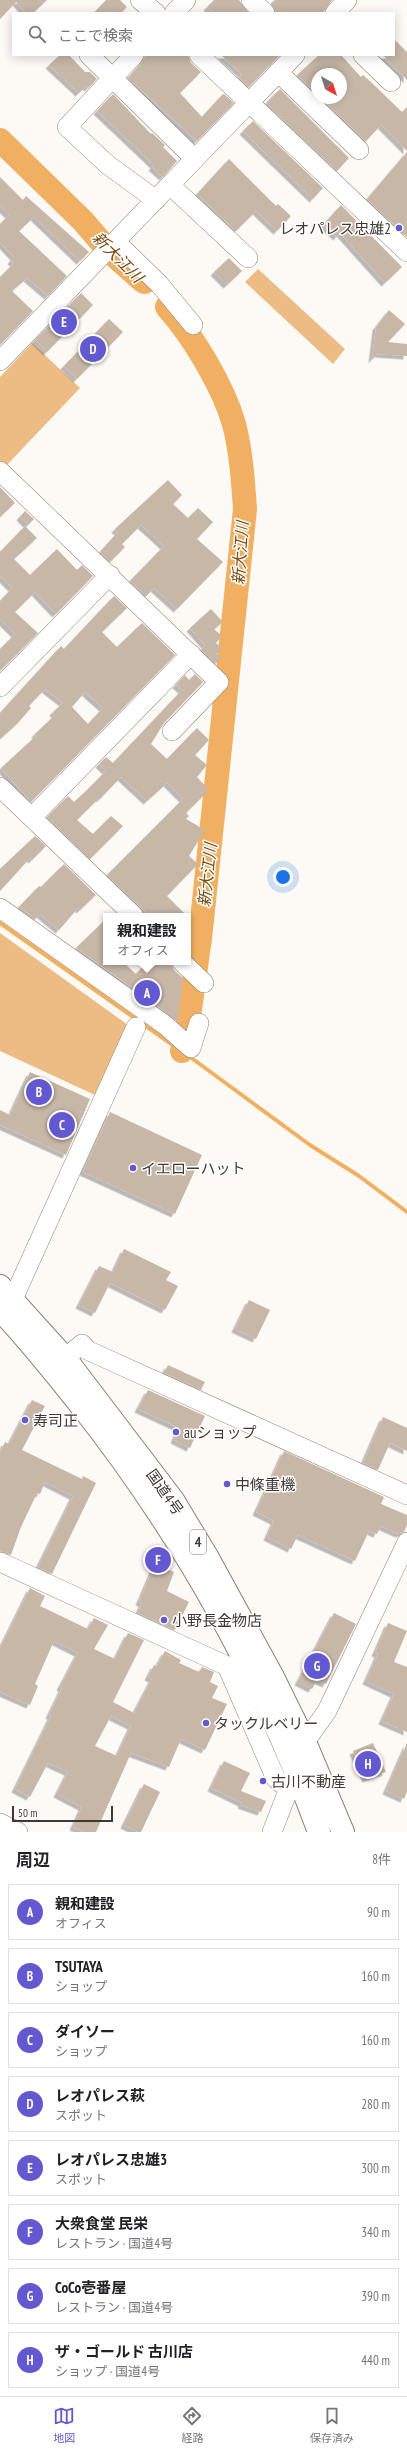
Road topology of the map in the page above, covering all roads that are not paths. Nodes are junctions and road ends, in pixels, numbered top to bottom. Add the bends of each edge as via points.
1 (140, 0) edge
2 (186, 0) edge
3 (251, 0) edge
4 (348, 0) edge
5 (155, 12) edge
6 (175, 12) edge
7 (264, 12) edge
8 (336, 12) edge
9 (90, 56) edge
10 (133, 56) edge
11 (201, 56) edge
12 (294, 56) edge
13 (364, 56) edge
14 (278, 72) junction
15 (113, 77) junction
16 (391, 82) dead end
17 (249, 104) junction
18 (359, 150) dead end
19 (195, 159) junction
20 (170, 185) junction
21 (154, 203) junction
22 (111, 247) junction
23 (407, 252) edge
24 (248, 258) dead end
25 (193, 325) dead end
26 (0, 361) edge
27 (0, 471) edge
28 (110, 575) junction
29 (190, 654) junction
30 (0, 687) edge
31 (172, 731) dead end
32 (0, 787) edge
33 (32, 817) junction
34 (0, 908) edge
35 (131, 913) edge
36 (136, 1027) dead end
37 (195, 1036) dead end
38 (3, 1305) edge
39 (65, 1358) junction
40 (407, 1495) edge
41 (407, 1542) edge
42 (0, 1562) edge
43 (305, 1742) junction
44 (292, 1779) junction
45 (0, 1823) edge
46 (18, 1832) edge
47 (272, 1832) edge
48 (319, 1832) edge
49 (343, 1832) edge

1 - 5 street
2 - 6 street
3 - 7 street
4 - 8 street
9 - 15 street
10 - 15 street
11 - 17 street
12 - 14 street
13 - 16 street
14 - 17 street
14 - 18 street
15 - 19 street
15 - 21 street via 67,127
17 - 19 street
17 - 23 street
19 - 20 street
20 - 21 street
20 - 24 street
21 - 22 street
22 - 25 street via 160,285
22 - 26 street
27 - 28 street
28 - 29 street
28 - 30 street
29 - 31 street via 219,682
29 - 33 street
32 - 33 street
33 - 35 street
34 - 37 street via 165,1025
36 - 38 street
38 - 39 highway, 国道4号 / 4
38 - 44 highway, 国道4号 / 4 via 156,1507 223,1615
39 - 40 street via 82,1344 88,1350
39 - 43 highway, 国道4号 / 4 via 173,1500 237,1610
41 - 43 street via 327,1711
42 - 44 street via 227,1666 276,1778
43 - 49 highway, 国道4号 / 4
44 - 47 street
44 - 48 highway, 国道4号 / 4
45 - 46 street

